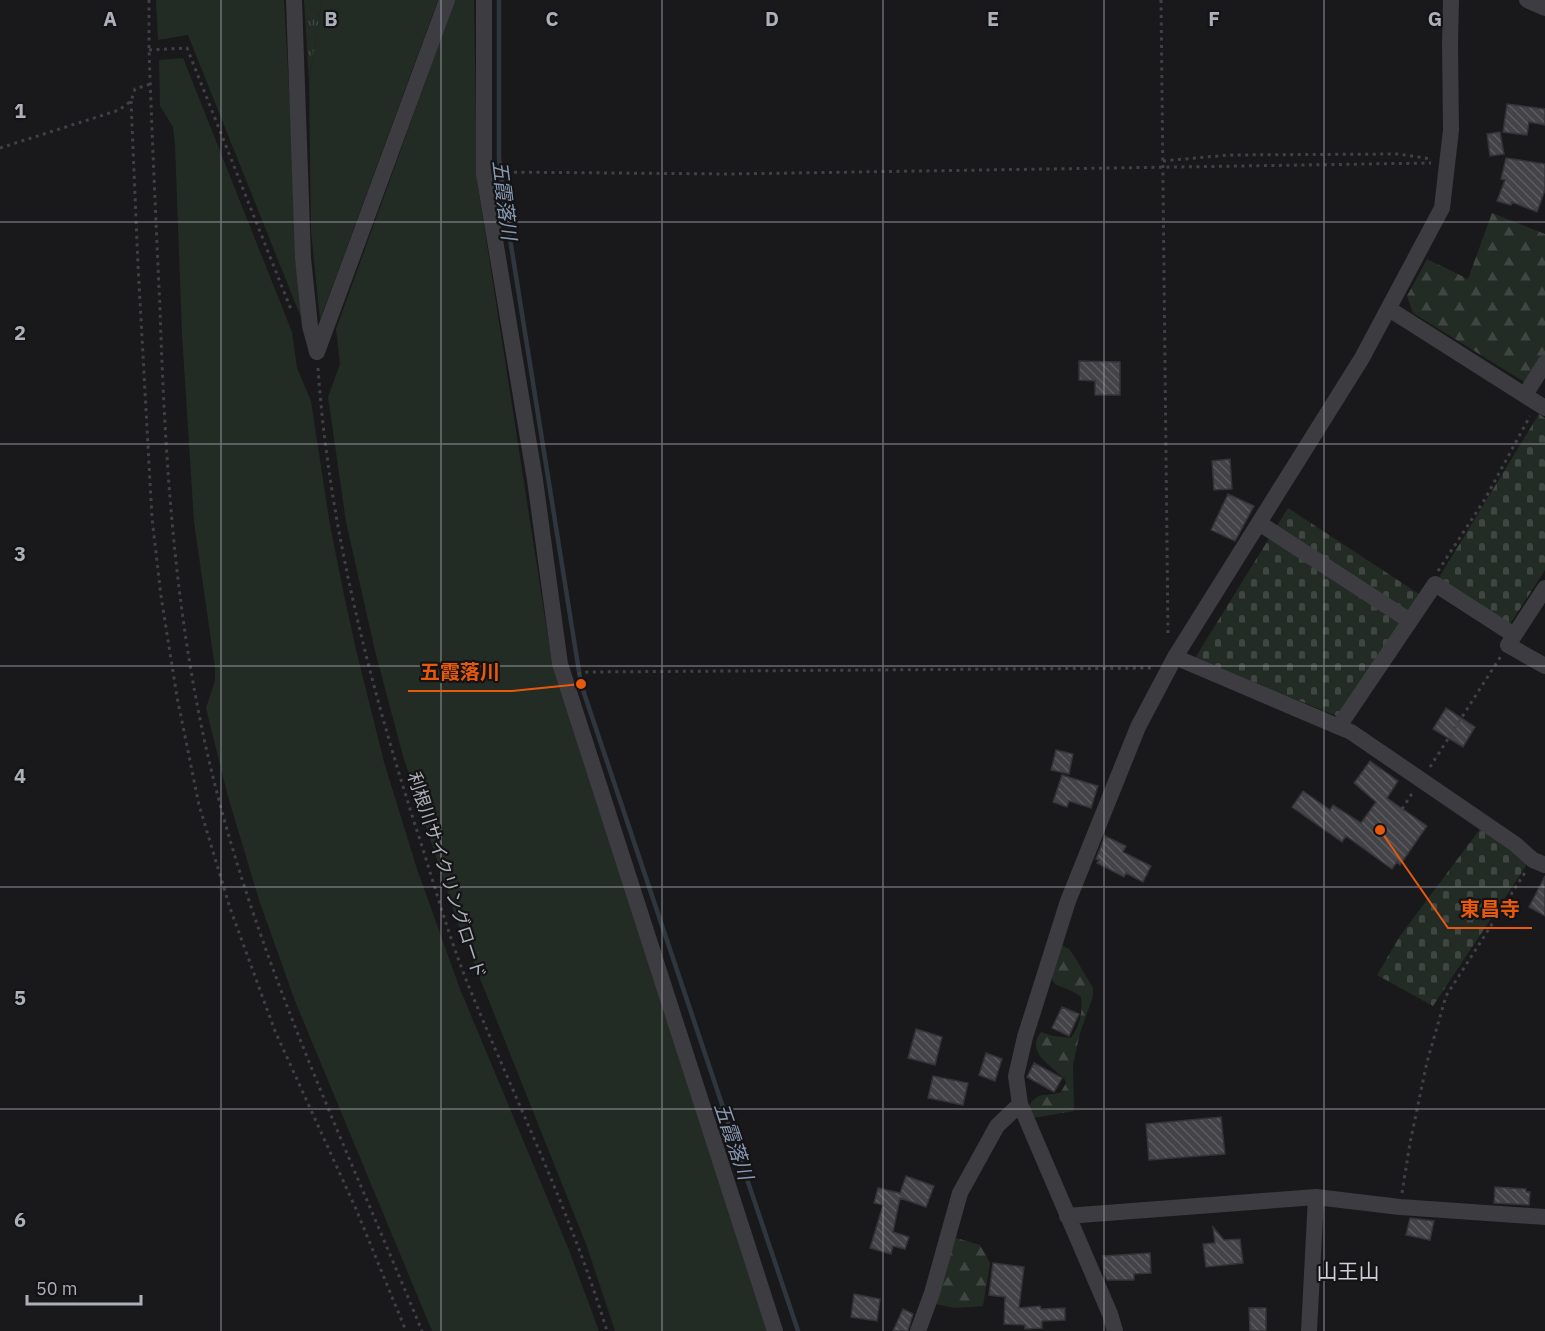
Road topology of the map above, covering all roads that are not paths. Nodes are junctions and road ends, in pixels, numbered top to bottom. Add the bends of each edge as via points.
1 (294, 0) edge
2 (447, 0) edge
3 (484, 0) edge
4 (1451, 0) edge
5 (1527, 0) edge
6 (1545, 8) edge
7 (1389, 309) junction
8 (1545, 363) edge
9 (1536, 402) edge
10 (1259, 523) junction
11 (1545, 588) edge
12 (1410, 621) junction
13 (1511, 640) junction
14 (1175, 657) junction
15 (1545, 666) edge
16 (1339, 726) junction
17 (1539, 862) edge
18 (1020, 1104) junction
19 (1316, 1197) junction
20 (1067, 1216) junction
21 (1545, 1217) edge
22 (775, 1331) edge
23 (918, 1331) edge
24 (1115, 1331) edge
25 (1309, 1331) edge

1 - 2 street via 303,258 310,326 317,352
3 - 22 street via 484,174 535,480 560,664
4 - 7 street via 1451,130 1442,208
5 - 6 street
7 - 9 street
7 - 10 street
8 - 9 street
10 - 12 street
10 - 14 street
11 - 13 street
12 - 13 street via 1435,584
12 - 16 street
13 - 15 street
14 - 16 street
14 - 18 street via 1138,727 1068,901 1024,1037 1016,1076
16 - 17 street
18 - 20 street
18 - 23 street via 997,1126 960,1193
19 - 20 street
19 - 21 street
19 - 25 street
20 - 24 street

